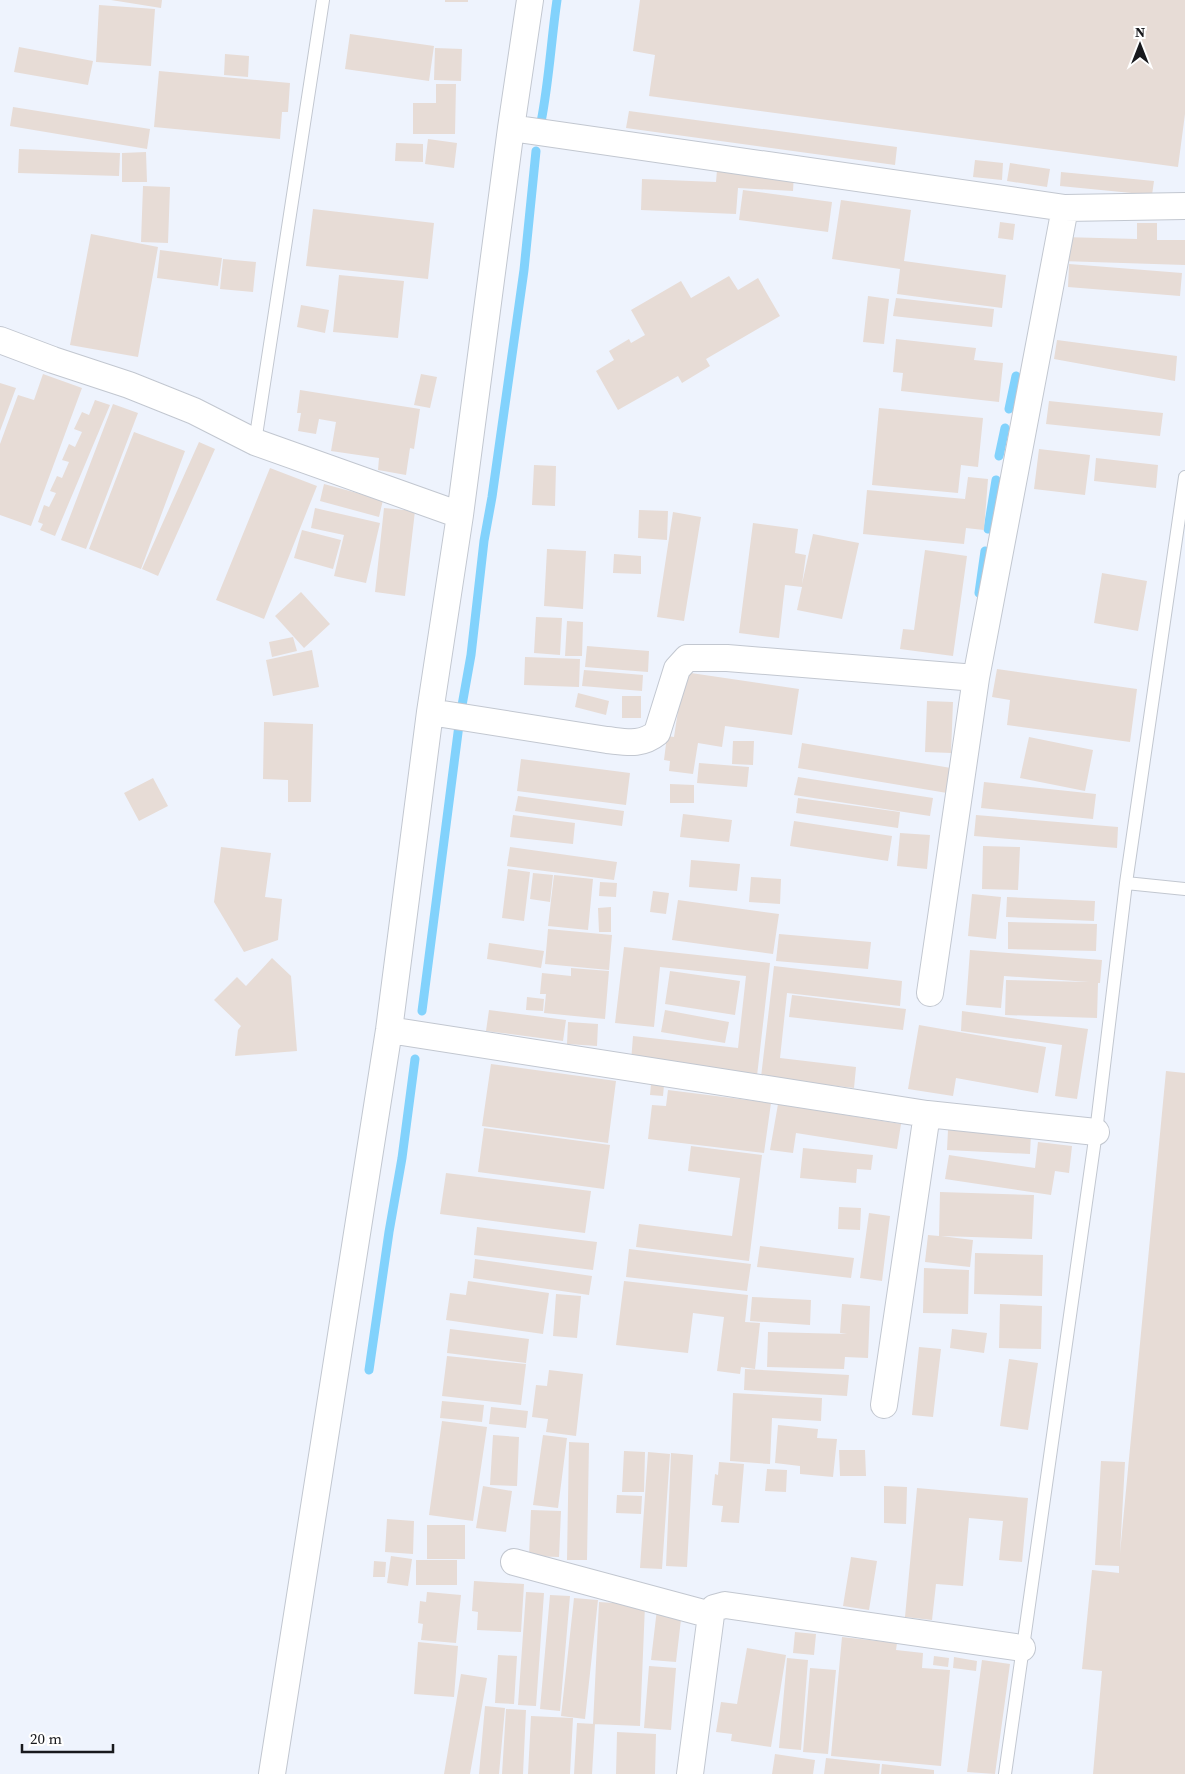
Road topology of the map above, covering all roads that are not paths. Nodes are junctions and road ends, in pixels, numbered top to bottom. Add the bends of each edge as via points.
1 (323, 0) edge
2 (530, 0) edge
3 (511, 128) junction
4 (1185, 206) edge
5 (1065, 208) junction
6 (0, 340) edge
7 (255, 442) junction
8 (1185, 477) edge
9 (460, 514) junction
10 (976, 678) junction
11 (430, 712) junction
12 (1126, 882) junction
13 (1185, 890) edge
14 (930, 993) dead end
15 (389, 1030) junction
16 (927, 1114) junction
17 (1096, 1132) junction
18 (884, 1405) dead end
19 (514, 1562) dead end
20 (711, 1616) junction
21 (1022, 1648) junction
22 (272, 1774) edge
23 (690, 1774) edge
24 (1004, 1774) edge

1 - 7 lane
2 - 3 street
3 - 5 street
3 - 9 street
4 - 5 street
5 - 10 street
6 - 7 street via 129,385 186,408
7 - 9 street
8 - 12 lane
9 - 11 street
10 - 11 street via 727,658 687,658 677,669 657,733 648,740 636,742
10 - 14 street
11 - 15 street
12 - 13 lane
12 - 17 lane
15 - 16 street
15 - 22 street
16 - 17 street
16 - 18 street
17 - 21 lane
19 - 20 street
20 - 21 street via 714,1608 725,1605
20 - 23 street
21 - 24 lane

